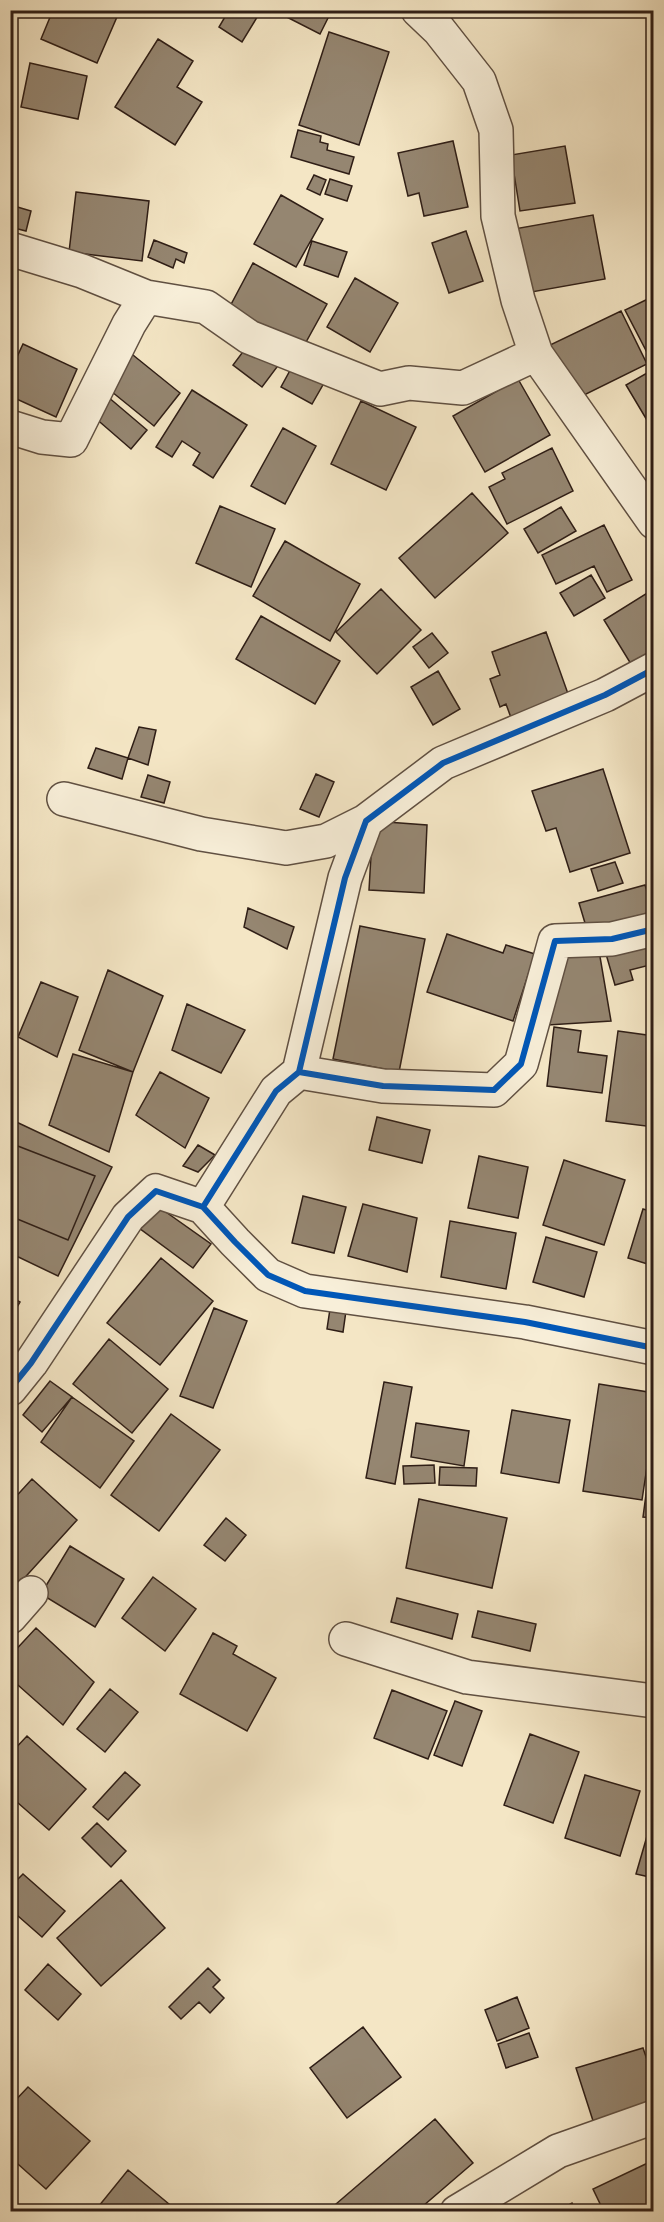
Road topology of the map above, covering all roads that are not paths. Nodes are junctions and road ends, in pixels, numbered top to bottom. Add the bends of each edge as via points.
1 (418, 10) edge
2 (10, 249) edge
3 (146, 297) junction
4 (536, 354) junction
5 (10, 427) edge
6 (654, 522) edge
7 (654, 669) edge
8 (64, 799) dead end
9 (366, 821) junction
10 (654, 929) edge
11 (299, 1072) junction
12 (203, 1207) junction
13 (654, 1348) edge
14 (10, 1389) edge
15 (346, 1639) dead end
16 (654, 1701) edge
17 (654, 2117) edge
18 (457, 2211) edge

1 - 4 street via 479,81 496,130 498,216 518,300
2 - 3 street
3 - 4 street via 206,307 249,337 380,388 409,383 464,388
3 - 5 street via 71,440 42,437
4 - 6 street
7 - 9 street via 605,695 443,763
8 - 9 street via 201,834 286,848 327,841
9 - 11 street via 345,878
10 - 11 street via 612,939 555,941 521,1064 494,1090 383,1086
11 - 12 street via 276,1092
12 - 13 street via 268,1275 305,1291 525,1322
12 - 14 street via 156,1191 128,1217
15 - 16 street via 467,1677
17 - 18 street via 558,2151

